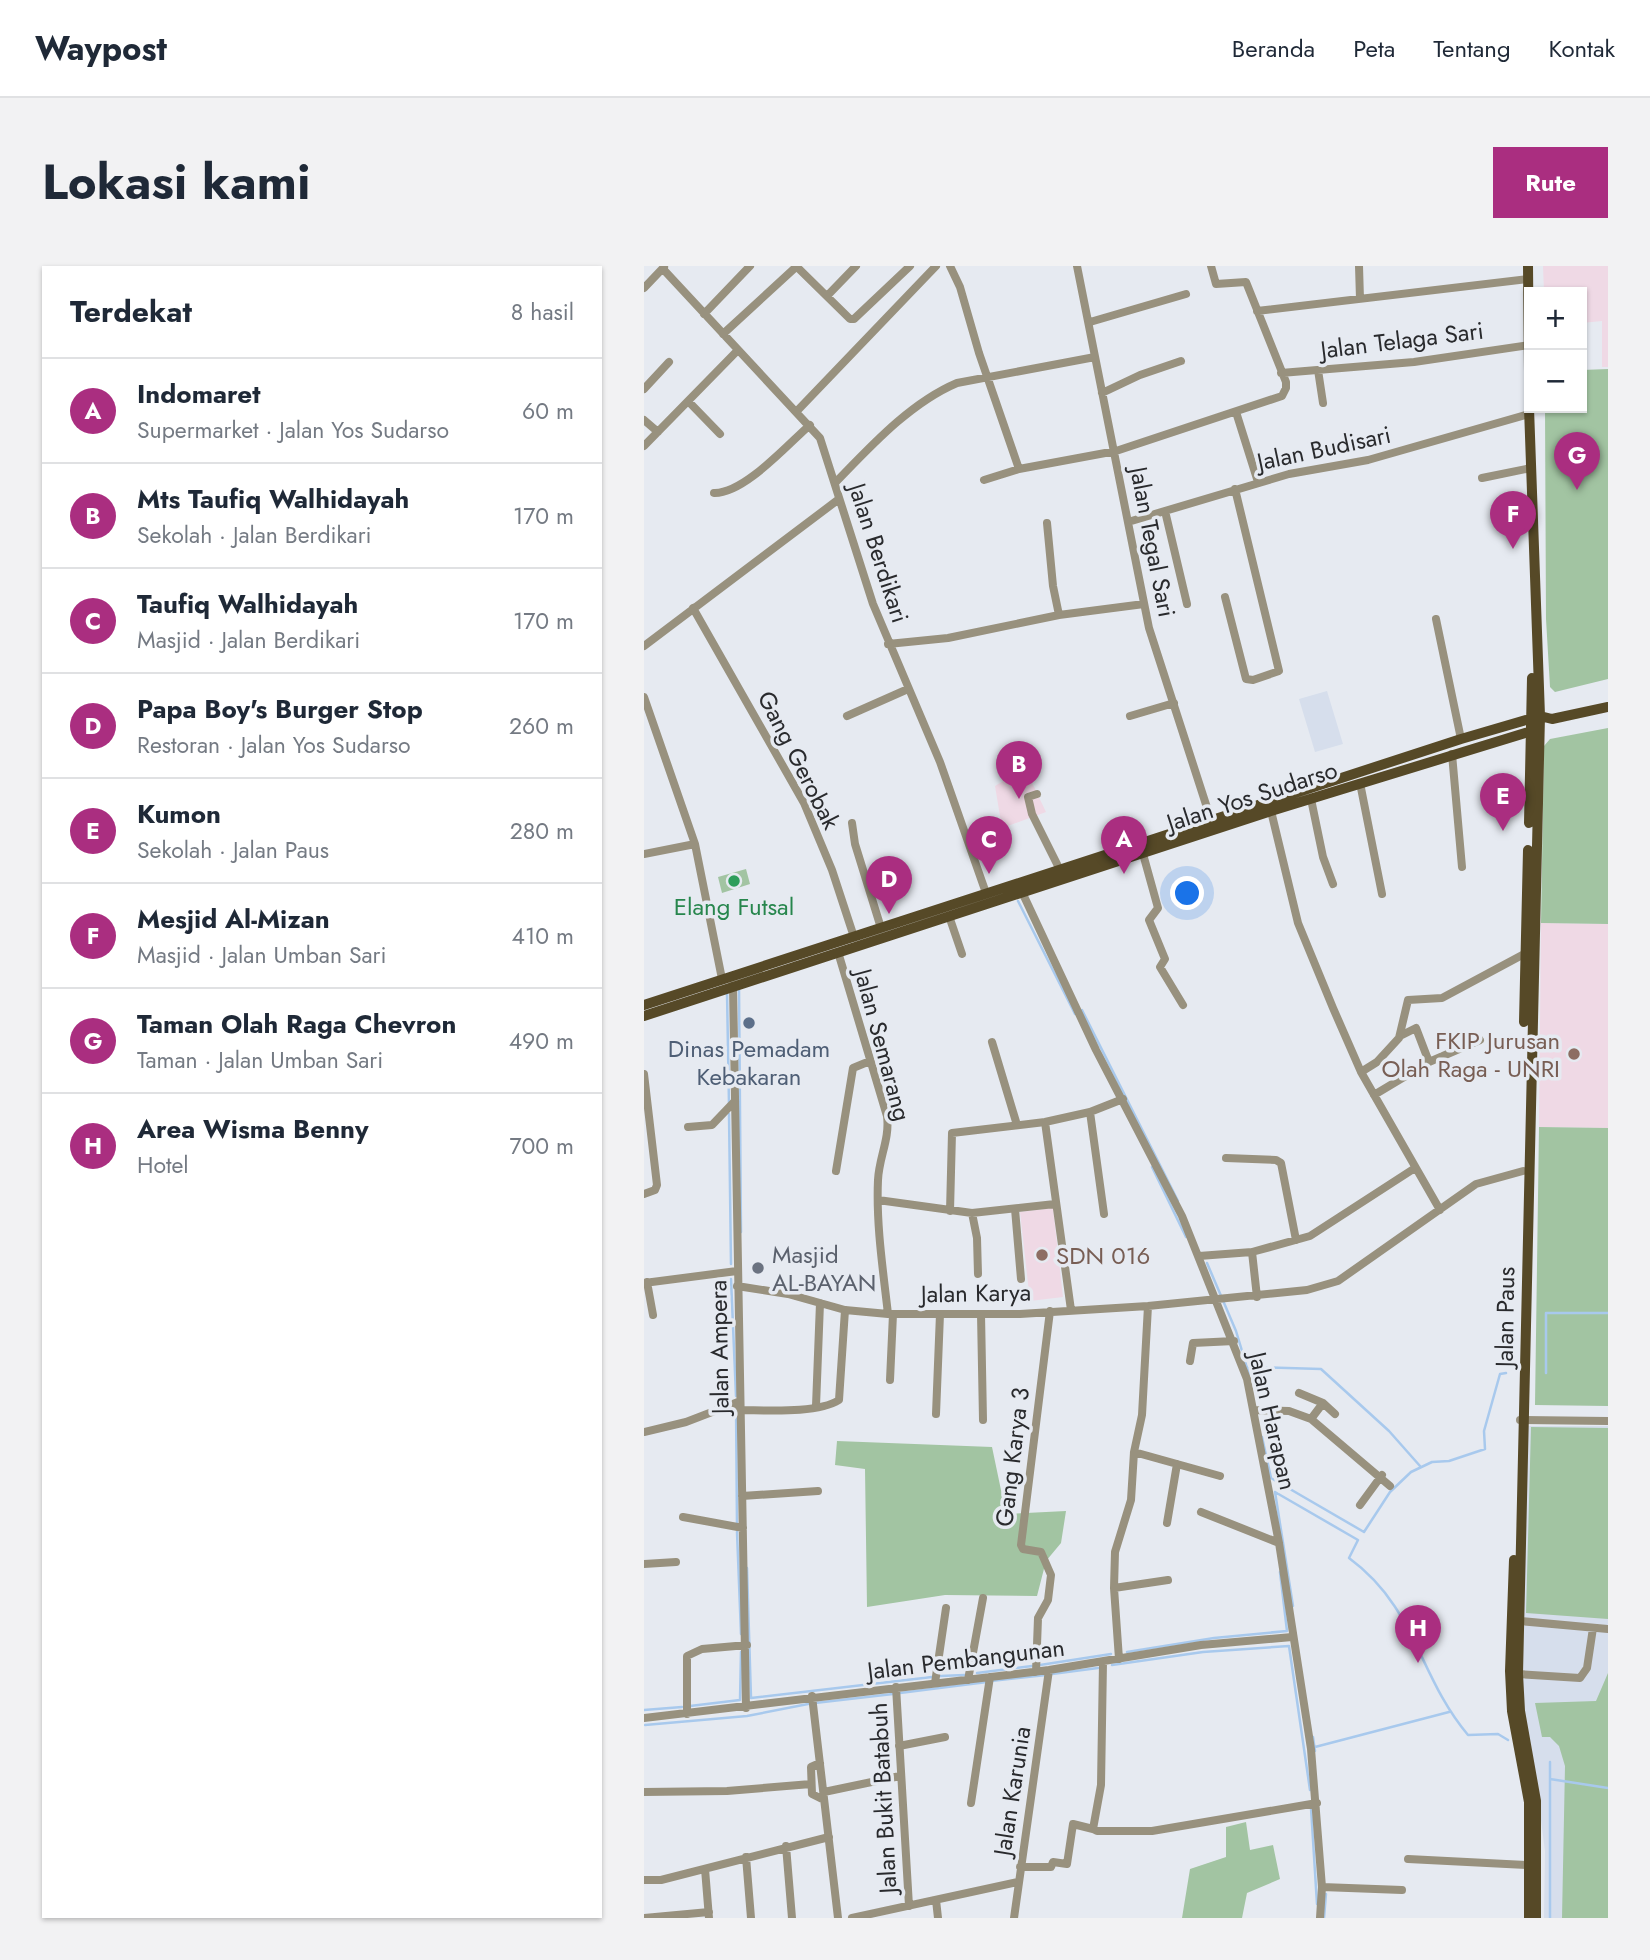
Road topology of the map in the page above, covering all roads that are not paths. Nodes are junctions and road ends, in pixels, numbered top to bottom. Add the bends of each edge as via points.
1 (750, 266) edge
2 (797, 266) edge
3 (856, 266) edge
4 (910, 266) edge
5 (936, 266) edge
6 (950, 266) edge
7 (1077, 266) edge
8 (1211, 266) edge
9 (1359, 266) edge
10 (1528, 266) edge
11 (664, 267) edge
12 (1528, 279) junction
13 (1528, 287) edge
14 (644, 288) edge
15 (1186, 294) dead end
16 (827, 296) junction
17 (1360, 299) junction
18 (1257, 311) junction
19 (704, 314) junction
20 (1090, 322) junction
21 (723, 334) junction
22 (1524, 346) edge
23 (738, 350) junction
24 (1095, 357) junction
25 (1181, 361) dead end
26 (668, 362) dead end
27 (1318, 370) junction
28 (1281, 373) junction
29 (988, 379) junction
30 (644, 389) edge
31 (1101, 393) junction
32 (688, 401) junction
33 (1323, 403) dead end
34 (797, 411) junction
35 (1236, 412) junction
36 (1524, 413) edge
37 (1529, 413) edge
38 (644, 420) edge
39 (810, 425) junction
40 (658, 432) junction
41 (720, 434) dead end
42 (644, 446) edge
43 (1116, 451) junction
44 (1531, 468) junction
45 (1019, 469) junction
46 (1482, 478) dead end
47 (984, 480) dead end
48 (836, 482) junction
49 (1258, 482) junction
50 (1235, 489) junction
51 (714, 493) dead end
52 (839, 499) junction
53 (1165, 511) junction
54 (1128, 522) junction
55 (1047, 523) dead end
56 (1226, 597) dead end
57 (1144, 604) junction
58 (1186, 604) dead end
59 (694, 608) junction
60 (1059, 615) junction
61 (1436, 619) dead end
62 (888, 644) junction
63 (644, 646) edge
64 (908, 689) junction
65 (644, 697) edge
66 (1174, 704) junction
67 (1608, 707) edge
68 (847, 716) dead end
69 (1130, 716) dead end
70 (1535, 724) junction
71 (1461, 739) junction
72 (1452, 754) junction
73 (1360, 783) junction
74 (1323, 790) junction
75 (1037, 794) dead end
76 (1311, 799) junction
77 (1271, 811) junction
78 (1211, 820) junction
79 (852, 823) dead end
80 (695, 844) junction
81 (644, 854) edge
82 (1143, 854) junction
83 (1462, 867) dead end
84 (1060, 870) junction
85 (1333, 884) dead end
86 (1022, 892) junction
87 (986, 893) junction
88 (1382, 894) dead end
89 (949, 916) junction
90 (926, 919) junction
91 (881, 928) junction
92 (854, 937) junction
93 (838, 952) junction
94 (1526, 953) junction
95 (962, 954) dead end
96 (722, 979) junction
97 (733, 986) junction
98 (644, 1005) edge
99 (1182, 1005) dead end
100 (644, 1016) edge
101 (1401, 1036) junction
102 (1480, 1040) dead end
103 (992, 1042) dead end
104 (870, 1061) junction
105 (1429, 1062) junction
106 (1361, 1072) junction
107 (644, 1074) edge
108 (1374, 1095) junction
109 (1122, 1100) junction
110 (736, 1101) junction
111 (1090, 1112) junction
112 (1045, 1122) junction
113 (1017, 1125) junction
114 (688, 1127) dead end
115 (1226, 1158) dead end
116 (1415, 1168) junction
117 (836, 1171) dead end
118 (1523, 1171) junction
119 (644, 1194) edge
120 (878, 1200) junction
121 (1055, 1204) junction
122 (1015, 1209) junction
123 (1440, 1210) junction
124 (950, 1211) junction
125 (972, 1213) junction
126 (1104, 1214) dead end
127 (1296, 1240) junction
128 (1252, 1252) junction
129 (1202, 1255) junction
130 (737, 1271) junction
131 (978, 1275) dead end
132 (1021, 1279) dead end
133 (646, 1282) edge
134 (737, 1286) junction
135 (1257, 1297) junction
136 (1218, 1299) junction
137 (821, 1303) junction
138 (1148, 1306) junction
139 (845, 1310) junction
140 (1071, 1310) junction
141 (1050, 1311) junction
142 (890, 1314) junction
143 (940, 1314) junction
144 (981, 1314) junction
145 (653, 1315) dead end
146 (1234, 1341) junction
147 (1190, 1361) dead end
148 (890, 1380) dead end
149 (1299, 1393) dead end
150 (1323, 1403) junction
151 (739, 1406) junction
152 (816, 1406) junction
153 (1254, 1410) junction
154 (936, 1414) dead end
155 (1335, 1414) dead end
156 (1311, 1419) junction
157 (983, 1420) dead end
158 (1521, 1420) junction
159 (1608, 1421) edge
160 (644, 1432) edge
161 (1134, 1452) junction
162 (1177, 1464) junction
163 (1382, 1475) junction
164 (1220, 1476) dead end
165 (1390, 1486) dead end
166 (818, 1491) dead end
167 (742, 1496) junction
168 (1360, 1505) dead end
169 (1201, 1512) dead end
170 (683, 1517) dead end
171 (1167, 1523) dead end
172 (743, 1528) junction
173 (1279, 1543) junction
174 (676, 1562) dead end
175 (644, 1564) edge
176 (1168, 1580) dead end
177 (1114, 1588) junction
178 (983, 1598) dead end
179 (946, 1608) dead end
180 (1520, 1622) junction
181 (1593, 1628) junction
182 (1608, 1629) edge
183 (1292, 1637) junction
184 (747, 1645) junction
185 (1119, 1656) junction
186 (1103, 1666) junction
187 (1049, 1671) junction
188 (1036, 1672) junction
189 (1518, 1674) junction
190 (968, 1679) junction
191 (990, 1680) junction
192 (934, 1683) junction
193 (896, 1687) junction
194 (812, 1696) junction
195 (746, 1708) junction
196 (687, 1714) junction
197 (644, 1718) edge
198 (945, 1737) dead end
199 (899, 1746) junction
200 (820, 1763) junction
201 (900, 1776) junction
202 (811, 1784) junction
203 (644, 1792) edge
204 (824, 1796) junction
205 (971, 1803) dead end
206 (1316, 1803) junction
207 (1093, 1829) junction
208 (829, 1837) junction
209 (786, 1846) junction
210 (746, 1857) junction
211 (1408, 1859) dead end
212 (1528, 1865) junction
213 (1020, 1867) junction
214 (705, 1869) junction
215 (644, 1880) edge
216 (1018, 1882) junction
217 (1324, 1887) junction
218 (1402, 1890) dead end
219 (936, 1900) junction
220 (905, 1907) junction
221 (709, 1915) edge
222 (644, 1918) edge
223 (751, 1918) edge
224 (792, 1918) edge
225 (838, 1918) edge
226 (852, 1918) edge
227 (902, 1918) edge
228 (938, 1918) edge
229 (1014, 1918) edge
230 (1320, 1918) edge
231 (1529, 1918) edge
232 (1536, 1918) edge

1 - 19 street
2 - 16 street
2 - 21 street
3 - 16 street
4 - 16 street via 854,319
5 - 34 street
6 - 29 street
7 - 20 street, Jalan Tegal Sari
8 - 18 street via 1216,284 1246,282
9 - 17 street
10 - 12 main road
11 - 14 street
11 - 19 street, Jalan Berdikari
12 - 13 main road
12 - 17 street
15 - 20 street
17 - 18 street
18 - 28 street
19 - 21 street, Jalan Berdikari
20 - 24 street, Jalan Tegal Sari
21 - 23 street, Jalan Berdikari
22 - 27 street, Jalan Telaga Sari
23 - 32 street
23 - 34 street, Jalan Berdikari
24 - 29 street
24 - 31 street, Jalan Tegal Sari
25 - 31 street
26 - 30 street
27 - 28 street, Jalan Telaga Sari
27 - 33 street
28 - 35 street via 1286,388 1282,396
29 - 45 street
29 - 48 street via 937,391
31 - 43 street, Jalan Tegal Sari
32 - 40 street
32 - 41 street
34 - 39 street, Jalan Berdikari
35 - 43 street
35 - 49 street
36 - 49 street, Jalan Budisari via 1367,460
37 - 44 main road
38 - 40 street
39 - 48 street, Jalan Berdikari via 820,438
39 - 51 street via 749,479 726,492
40 - 42 street
43 - 45 street
43 - 54 street, Jalan Tegal Sari
44 - 46 street
44 - 70 main road
45 - 47 street
48 - 52 street, Jalan Berdikari
49 - 50 street, Jalan Budisari
50 - 53 street, Jalan Budisari
50 - 56 street via 1279,671 1246,679
52 - 59 street
52 - 62 street, Jalan Berdikari
53 - 54 street, Jalan Budisari
53 - 58 street
54 - 57 street, Jalan Tegal Sari
55 - 60 street
57 - 60 street
57 - 66 street, Jalan Tegal Sari
59 - 63 street
59 - 92 street, Gang Gerobak via 804,803
60 - 62 street via 948,638
61 - 71 street
62 - 64 street, Jalan Berdikari
64 - 68 street
64 - 87 street, Jalan Berdikari via 940,762
65 - 80 street
66 - 69 street
66 - 78 street, Jalan Tegal Sari
67 - 70 main road, Jalan Yos Sudarso
70 - 71 main road, Jalan Yos Sudarso
70 - 72 main road, Jalan Yos Sudarso
70 - 94 main road, Jalan Paus
70 - 158 main road, Jalan Paus
71 - 74 main road, Jalan Yos Sudarso
72 - 73 main road, Jalan Yos Sudarso
72 - 83 street
73 - 74 main road, Jalan Yos Sudarso
73 - 88 street
74 - 76 main road, Jalan Yos Sudarso
74 - 78 main road, Jalan Yos Sudarso
75 - 84 street via 1028,797 1032,814
76 - 77 main road, Jalan Yos Sudarso
76 - 85 street
77 - 82 main road, Jalan Yos Sudarso
77 - 106 street via 1298,923
78 - 84 main road, Jalan Yos Sudarso
79 - 91 street
80 - 81 street
80 - 96 street
82 - 86 main road, Jalan Yos Sudarso
82 - 99 street via 1158,908 1149,920 1165,959 1160,967
84 - 87 main road, Jalan Yos Sudarso
86 - 89 main road, Jalan Yos Sudarso
86 - 109 street, Jalan Harapan
87 - 90 main road, Jalan Yos Sudarso
89 - 90 main road, Jalan Yos Sudarso
89 - 95 street
90 - 91 main road, Jalan Yos Sudarso
90 - 93 main road, Jalan Yos Sudarso
91 - 92 main road, Jalan Yos Sudarso
92 - 96 main road, Jalan Yos Sudarso
93 - 97 main road, Jalan Yos Sudarso
93 - 104 street, Jalan Semarang
94 - 101 street via 1442,998 1408,1000
94 - 118 main road, Jalan Paus
96 - 98 main road, Jalan Yos Sudarso
97 - 100 main road, Jalan Yos Sudarso
97 - 110 street, Jalan Ampera
101 - 105 street via 1416,1028
101 - 106 street
102 - 105 street
103 - 113 street
104 - 117 street via 853,1068
104 - 120 street, Jalan Semarang via 889,1130 879,1171
105 - 108 street
106 - 108 street
107 - 119 street via 657,1185
108 - 116 street
109 - 111 street
109 - 129 street, Jalan Harapan
110 - 114 street via 712,1125
110 - 130 street, Jalan Ampera
111 - 112 street
111 - 126 street
112 - 113 street
112 - 121 street
113 - 124 street via 950,1135
115 - 127 street via 1279,1161
116 - 123 street
116 - 127 street via 1325,1229
118 - 123 street, Jalan Karya via 1476,1184
118 - 158 main road, Jalan Paus
120 - 124 street
120 - 142 street, Jalan Semarang
121 - 122 street
121 - 140 street
122 - 125 street
122 - 132 street
123 - 135 street, Jalan Karya via 1338,1281 1320,1289
124 - 125 street
125 - 131 street
127 - 128 street
128 - 129 street
128 - 135 street
129 - 136 street, Jalan Harapan
130 - 133 street
130 - 134 street, Jalan Ampera
133 - 145 street
134 - 137 street, Jalan Karya
134 - 151 street, Jalan Ampera
135 - 136 street, Jalan Karya
136 - 138 street, Jalan Karya
136 - 146 street, Jalan Harapan
137 - 139 street, Jalan Karya
137 - 152 street
138 - 140 street, Jalan Karya
138 - 161 street via 1142,1415
139 - 142 street, Jalan Karya
139 - 152 street via 841,1394 835,1402
140 - 141 street, Jalan Karya
141 - 144 street, Jalan Karya
141 - 188 street, Gang Karya 3 via 1021,1545 1041,1552 1051,1572 1048,1600 1038,1618
142 - 143 street, Jalan Karya
142 - 148 street, Jalan Semarang
143 - 144 street, Jalan Karya
143 - 154 street
144 - 157 street
146 - 147 street via 1193,1343
146 - 153 street, Jalan Harapan
149 - 150 street
150 - 155 street
150 - 156 street
151 - 152 street via 782,1411
151 - 160 street
151 - 167 street, Jalan Ampera
153 - 156 street via 1289,1411
153 - 173 street, Jalan Harapan via 1273,1485
156 - 163 street
158 - 159 street
158 - 180 main road, Jalan Paus
158 - 212 main road, Jalan Paus via 1510,1671 1512,1711 1529,1802
161 - 162 street
161 - 177 street via 1131,1500 1116,1543
162 - 164 street
162 - 171 street
163 - 165 street
163 - 168 street
166 - 167 street
167 - 172 street, Jalan Ampera
169 - 173 street
170 - 172 street
172 - 184 street, Jalan Ampera
173 - 183 street, Jalan Harapan
174 - 175 street
176 - 177 street
177 - 185 street
178 - 190 street
179 - 192 street
180 - 181 street
180 - 189 main road, Jalan Paus
181 - 182 street
181 - 189 street via 1582,1677
183 - 185 street, Jalan Pembangunan
183 - 206 street, Jalan Harapan
184 - 195 street, Jalan Ampera
184 - 196 street via 702,1649 687,1656
185 - 186 street, Jalan Pembangunan
186 - 187 street, Jalan Pembangunan
186 - 207 street via 1101,1785
187 - 188 street, Jalan Pembangunan
187 - 213 street, Jalan Karunia
188 - 191 street, Jalan Pembangunan
189 - 232 main road, Jalan Paus via 1536,1801
190 - 191 street, Jalan Pembangunan
190 - 192 street, Jalan Pembangunan
191 - 205 street
192 - 193 street, Jalan Pembangunan
193 - 194 street, Jalan Pembangunan
193 - 199 street, Jalan Bukit Batabuh
194 - 195 street, Jalan Pembangunan
194 - 200 street
195 - 196 street, Jalan Pembangunan
196 - 197 street, Jalan Pembangunan
198 - 199 street
199 - 201 street, Jalan Bukit Batabuh
200 - 202 street via 811,1767
200 - 204 street
201 - 204 street
201 - 220 street, Jalan Bukit Batabuh
202 - 203 street
202 - 204 street via 812,1794
204 - 208 street
206 - 207 street via 1152,1831
206 - 217 street, Jalan Harapan
207 - 213 street via 1073,1824 1067,1864
208 - 209 street
208 - 225 street
209 - 210 street
209 - 224 street
210 - 214 street
210 - 223 street
211 - 212 street
212 - 231 main road, Jalan Paus
213 - 216 street, Jalan Karunia
214 - 215 street
214 - 221 street
216 - 219 street
216 - 229 street, Jalan Karunia
217 - 218 street
217 - 230 street, Jalan Harapan
219 - 220 street
219 - 228 street
220 - 226 street
220 - 227 street, Jalan Bukit Batabuh
221 - 222 street

